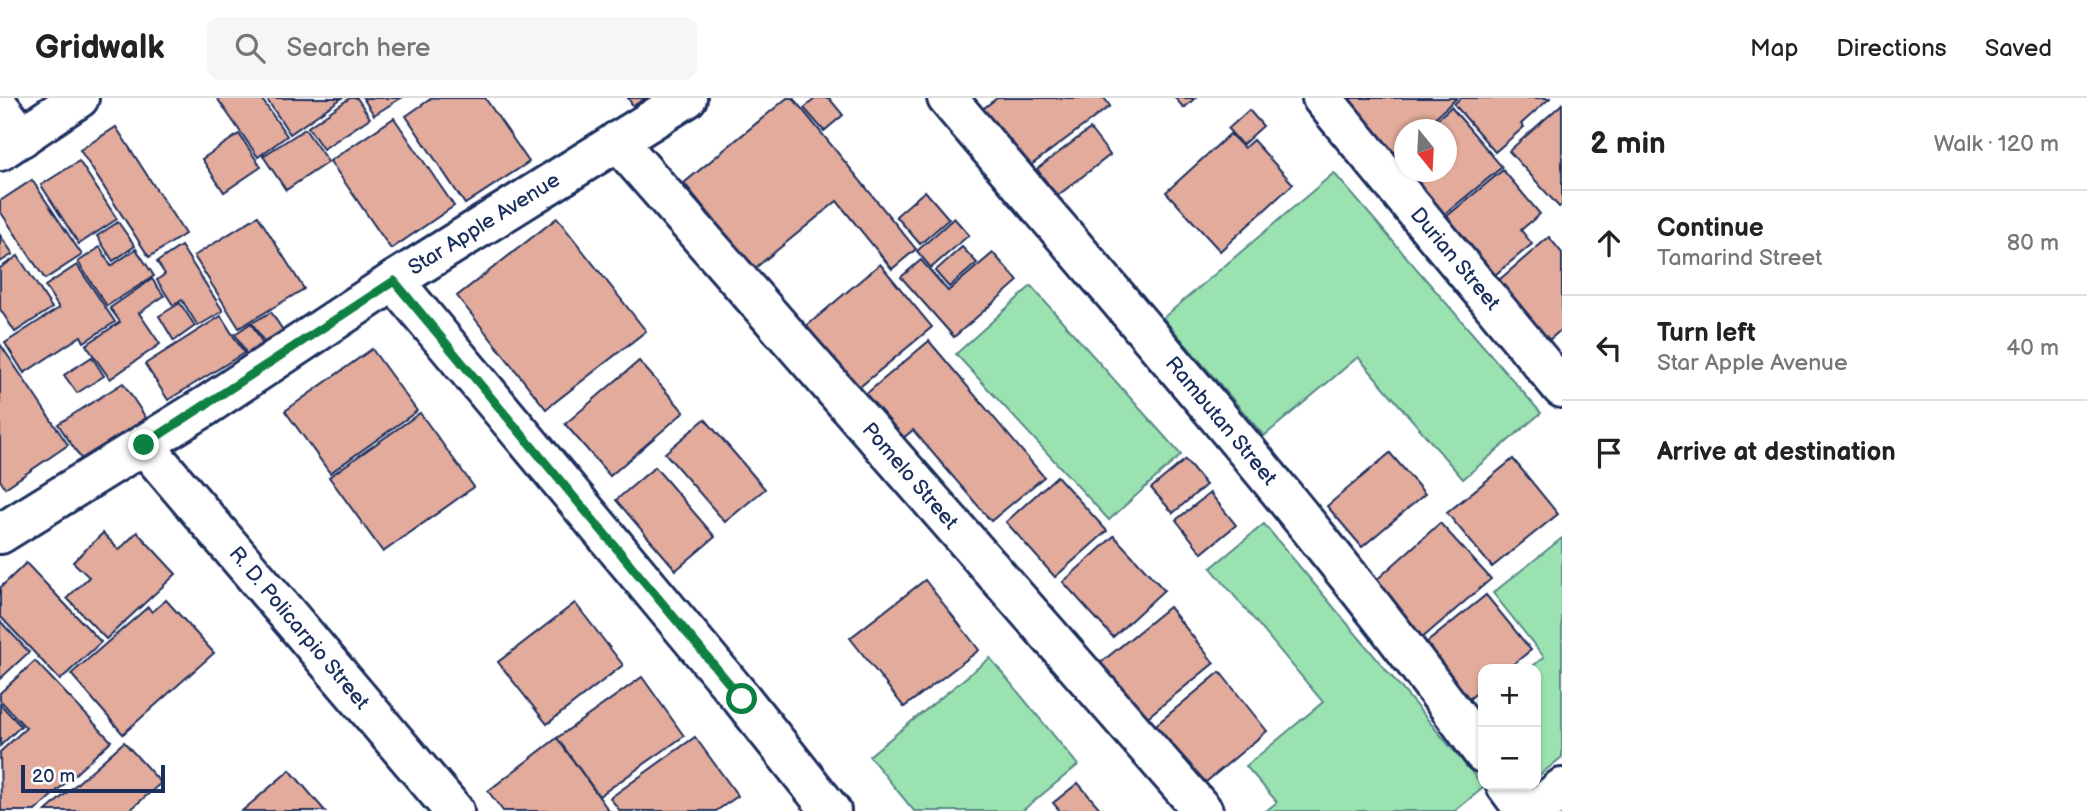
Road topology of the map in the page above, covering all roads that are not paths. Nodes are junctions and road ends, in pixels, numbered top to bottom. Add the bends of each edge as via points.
1 (79, 98) edge
2 (687, 98) edge
3 (947, 98) edge
4 (1322, 98) edge
5 (7, 132) edge
6 (617, 141) junction
7 (394, 281) junction
8 (1562, 388) edge
9 (144, 445) junction
10 (0, 534) edge
11 (1478, 747) edge
12 (1562, 788) edge
13 (1510, 790) edge
14 (454, 811) edge
15 (831, 811) edge
16 (1203, 811) edge
17 (1525, 811) edge
18 (1535, 811) edge

1 - 5 street
2 - 6 street, Star Apple Avenue
3 - 11 street, Rambutan Street via 1274,484
4 - 8 street, Durian Street
6 - 7 street, Star Apple Avenue
6 - 16 street, Pomelo Street
7 - 9 street, Star Apple Avenue
7 - 15 street
9 - 10 street, Star Apple Avenue
9 - 14 street, R. D. Policarpio Street
12 - 18 street
13 - 17 street

